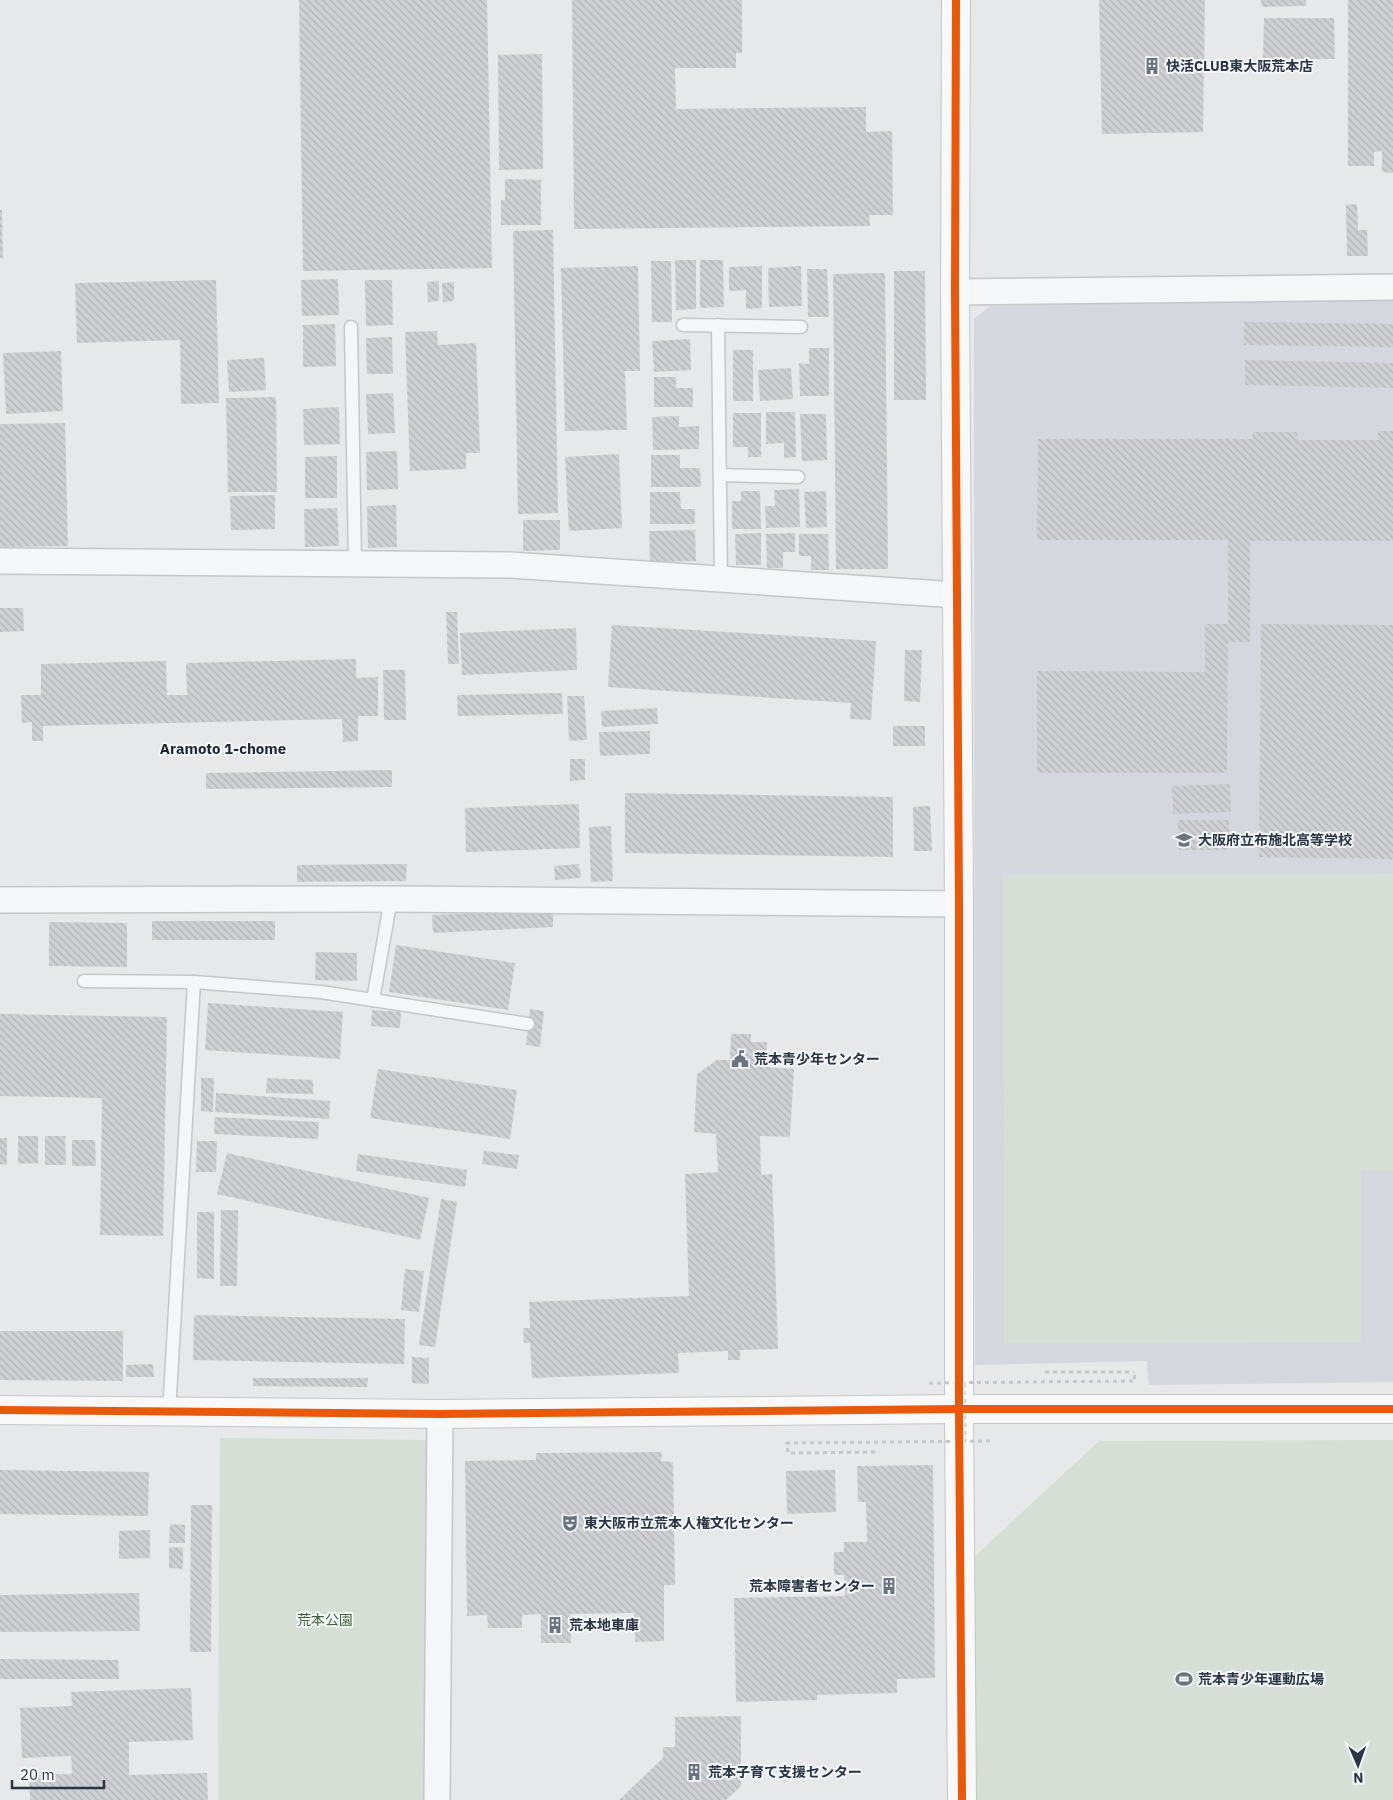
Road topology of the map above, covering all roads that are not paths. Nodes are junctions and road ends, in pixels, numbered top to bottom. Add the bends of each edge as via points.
1 (956, 0) edge
2 (1393, 287) edge
3 (955, 292) junction
4 (683, 325) dead end
5 (718, 325) junction
6 (351, 326) dead end
7 (801, 327) dead end
8 (720, 474) junction
9 (798, 477) dead end
10 (0, 561) edge
11 (354, 564) junction
12 (720, 579) junction
13 (957, 595) junction
14 (391, 898) junction
15 (0, 900) edge
16 (959, 904) junction
17 (84, 981) dead end
18 (194, 982) junction
19 (373, 1000) junction
20 (528, 1024) dead end
21 (961, 1396) junction
22 (1393, 1409) edge
23 (0, 1410) edge
24 (169, 1413) junction
25 (440, 1414) junction
26 (437, 1800) edge
27 (962, 1800) edge

1 - 3 street
2 - 3 street
3 - 13 street
4 - 5 lane
5 - 7 lane
5 - 8 lane
6 - 11 lane
8 - 9 lane
8 - 12 lane
10 - 11 street
11 - 12 street via 510,565
12 - 13 street
13 - 16 street
14 - 15 street
14 - 16 street
14 - 19 lane
16 - 21 street
17 - 18 lane
18 - 19 lane via 321,992
18 - 24 lane
19 - 20 lane
21 - 22 street
21 - 25 street
21 - 27 street
23 - 24 street
24 - 25 street
25 - 26 street

